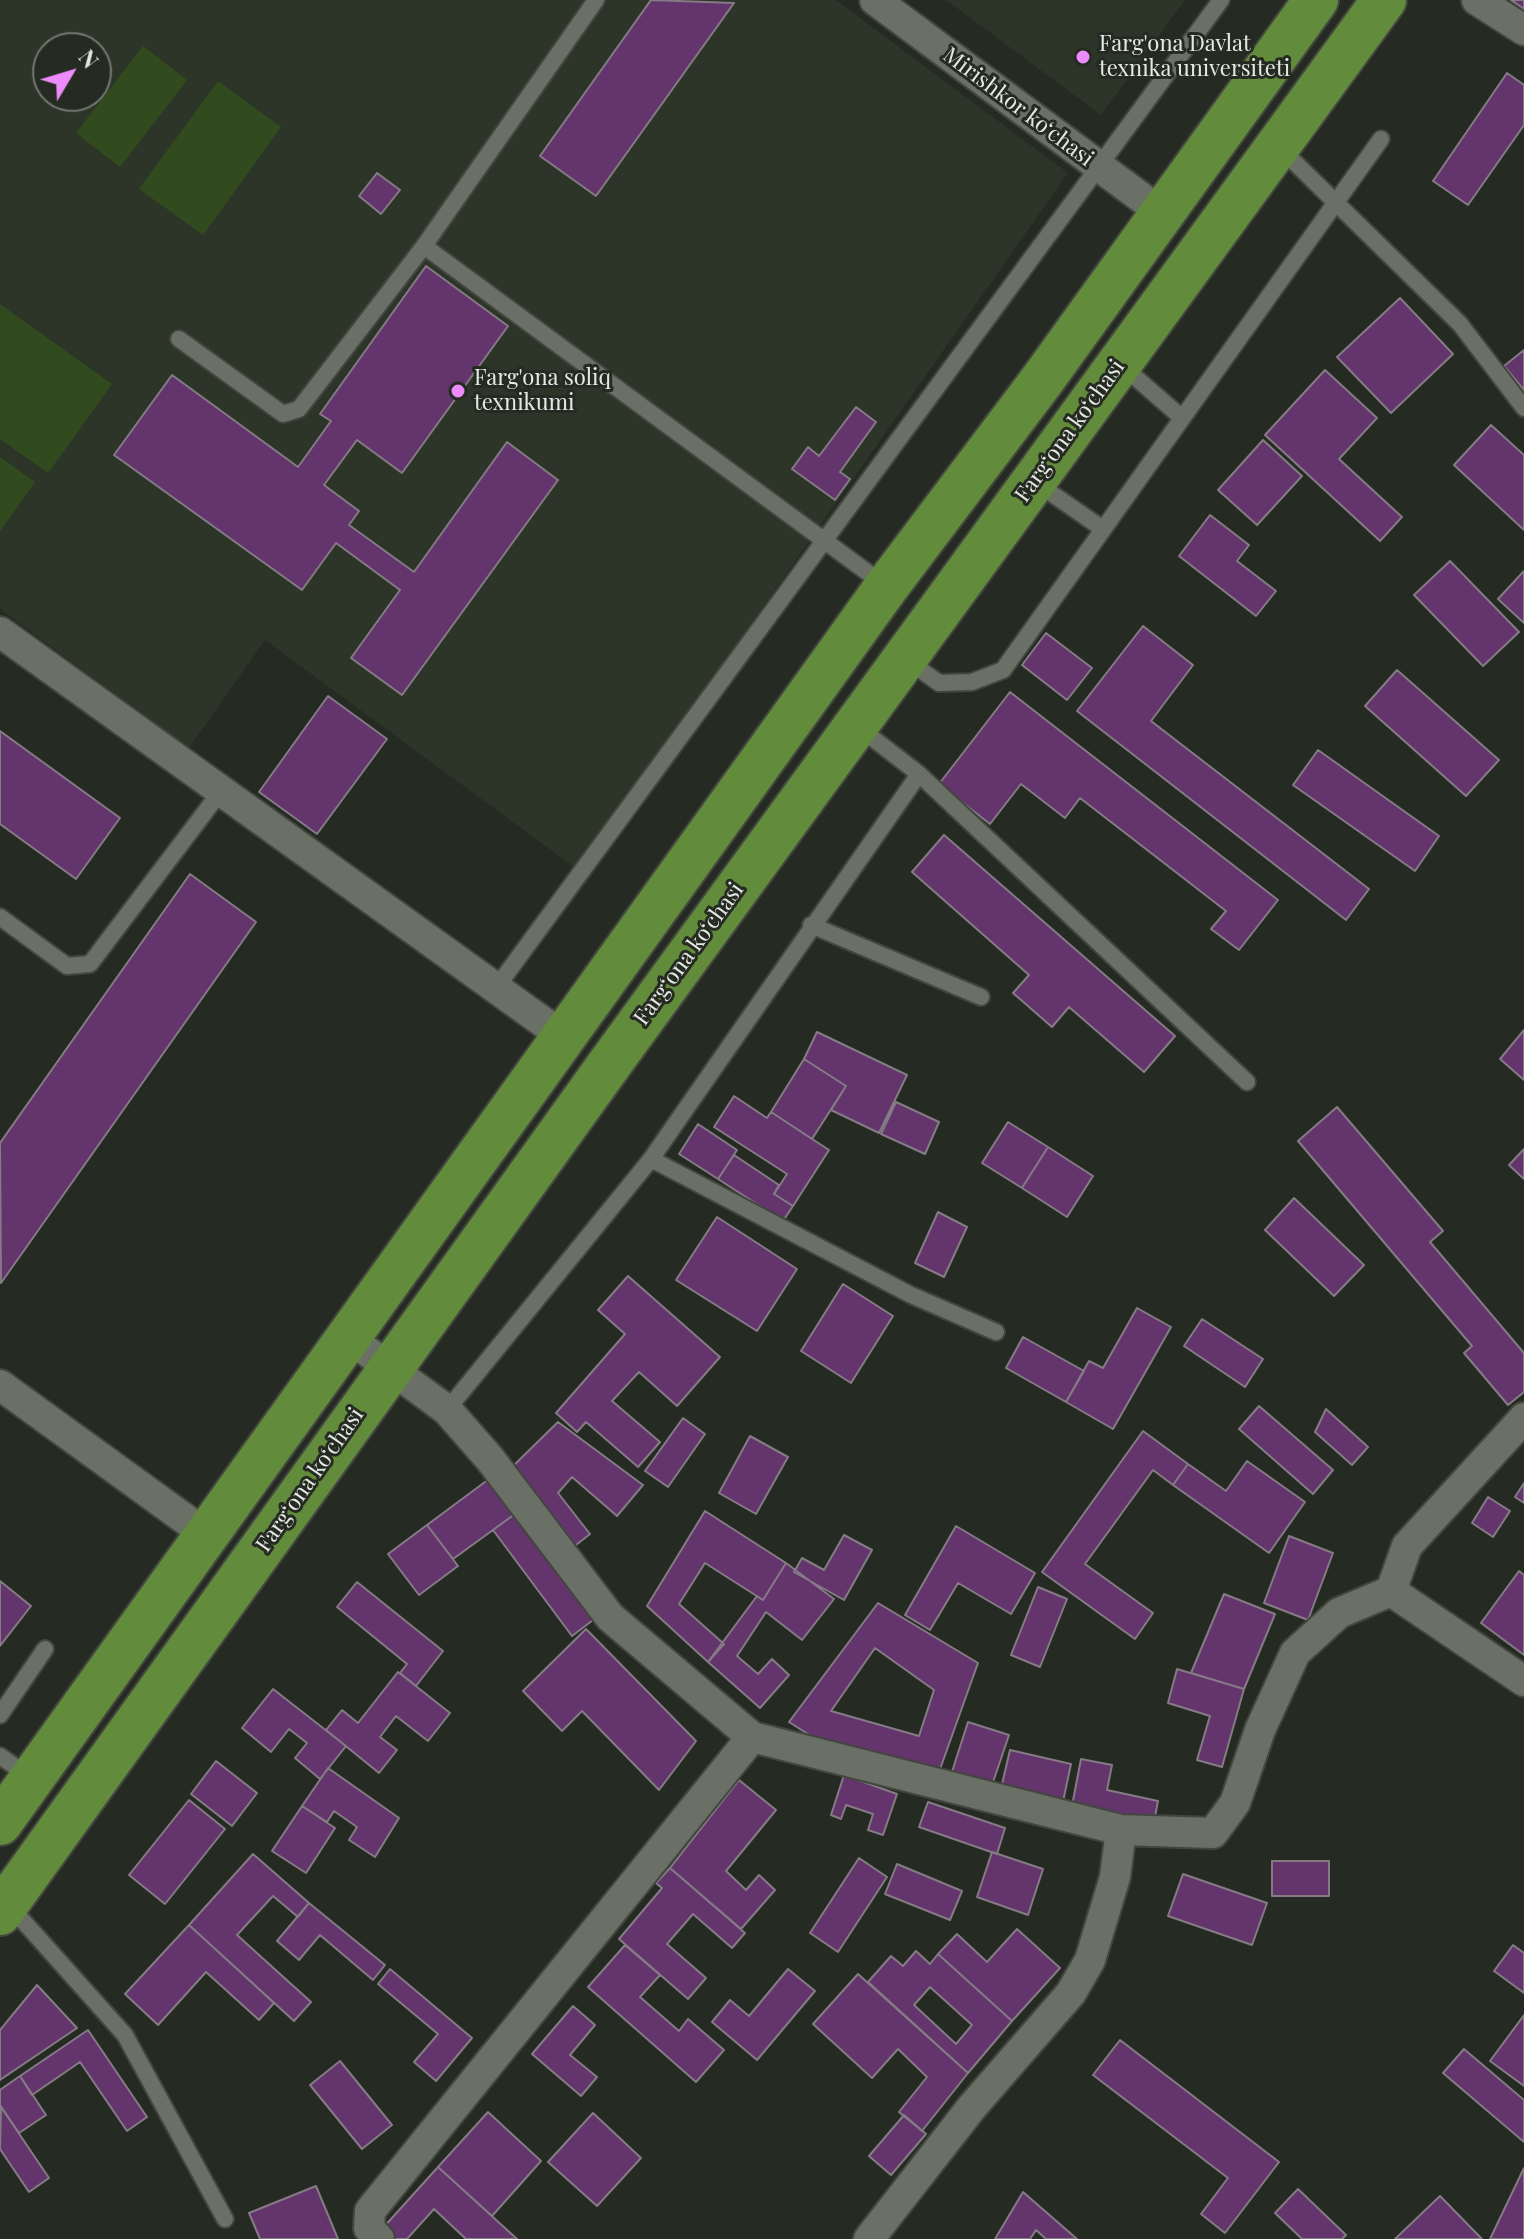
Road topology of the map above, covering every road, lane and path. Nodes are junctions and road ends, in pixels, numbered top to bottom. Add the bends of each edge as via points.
1 (596, 0) edge
2 (875, 0) edge
3 (1221, 0) edge
4 (1316, 0) edge
5 (1384, 0) edge
6 (1477, 0) edge
7 (1524, 30) edge
8 (1381, 139) dead end
9 (1278, 146) junction
10 (1098, 167) junction
11 (1334, 201) junction
12 (1162, 213) junction
13 (424, 246) junction
14 (179, 339) dead end
15 (1119, 363) junction
16 (1043, 379) junction
17 (1524, 408) edge
18 (1086, 410) junction
19 (1181, 417) junction
20 (1034, 481) junction
21 (1103, 529) junction
22 (824, 540) junction
23 (887, 586) junction
24 (0, 632) edge
25 (905, 658) junction
26 (856, 726) junction
27 (919, 774) junction
28 (221, 791) junction
29 (0, 917) edge
30 (811, 925) junction
31 (496, 988) junction
32 (981, 997) dead end
33 (564, 1037) junction
34 (1247, 1082) dead end
35 (651, 1159) junction
36 (996, 1332) dead end
37 (349, 1338) junction
38 (390, 1369) junction
39 (0, 1386) edge
40 (447, 1410) junction
41 (1524, 1418) edge
42 (207, 1535) junction
43 (1391, 1591) junction
44 (45, 1649) dead end
45 (1524, 1681) edge
46 (0, 1715) edge
47 (752, 1737) junction
48 (16, 1767) edge
49 (0, 1823) edge
50 (1121, 1830) junction
51 (4, 1908) edge
52 (225, 2219) dead end
53 (379, 2239) edge
54 (869, 2239) edge

1 - 13 lane
2 - 10 street, Mirishkor koʻchasi
3 - 10 lane
4 - 12 main road
5 - 9 main road, Fargʻona koʻchasi
6 - 7 street
8 - 11 lane
9 - 11 lane
9 - 15 main road, Fargʻona koʻchasi
10 - 12 street, Mirishkor koʻchasi
10 - 22 lane
11 - 17 lane via 1460,324
11 - 19 lane
12 - 16 main road
13 - 14 lane via 299,409 283,414
13 - 22 lane
15 - 18 main road, Fargʻona koʻchasi
15 - 19 lane
16 - 18 main road
16 - 23 main road
18 - 20 main road, Fargʻona koʻchasi
19 - 21 lane
20 - 21 lane
20 - 25 main road, Fargʻona koʻchasi
21 - 25 lane via 1003,670 972,682 939,683
22 - 23 lane
22 - 31 lane
23 - 33 main road
24 - 28 street
25 - 26 main road, Fargʻona koʻchasi
26 - 27 lane
26 - 38 main road, Fargʻona koʻchasi
27 - 30 lane
27 - 34 lane
28 - 29 lane via 90,964 67,966
28 - 31 street
30 - 32 lane
30 - 35 lane
31 - 33 street
33 - 37 main road
35 - 36 lane via 911,1295
35 - 40 lane
37 - 38 street
37 - 42 main road
38 - 40 street
38 - 51 main road, Fargʻona koʻchasi
39 - 42 street
40 - 47 street via 610,1617
41 - 43 street via 1407,1546
42 - 48 main road
43 - 45 street
43 - 50 street via 1339,1613 1295,1653 1235,1803 1213,1833
44 - 46 lane
47 - 50 street
47 - 53 street via 370,2211 369,2228
48 - 49 main road
50 - 54 street via 1115,1877 1090,1960 1071,1993 972,2107
51 - 52 lane via 125,2035

